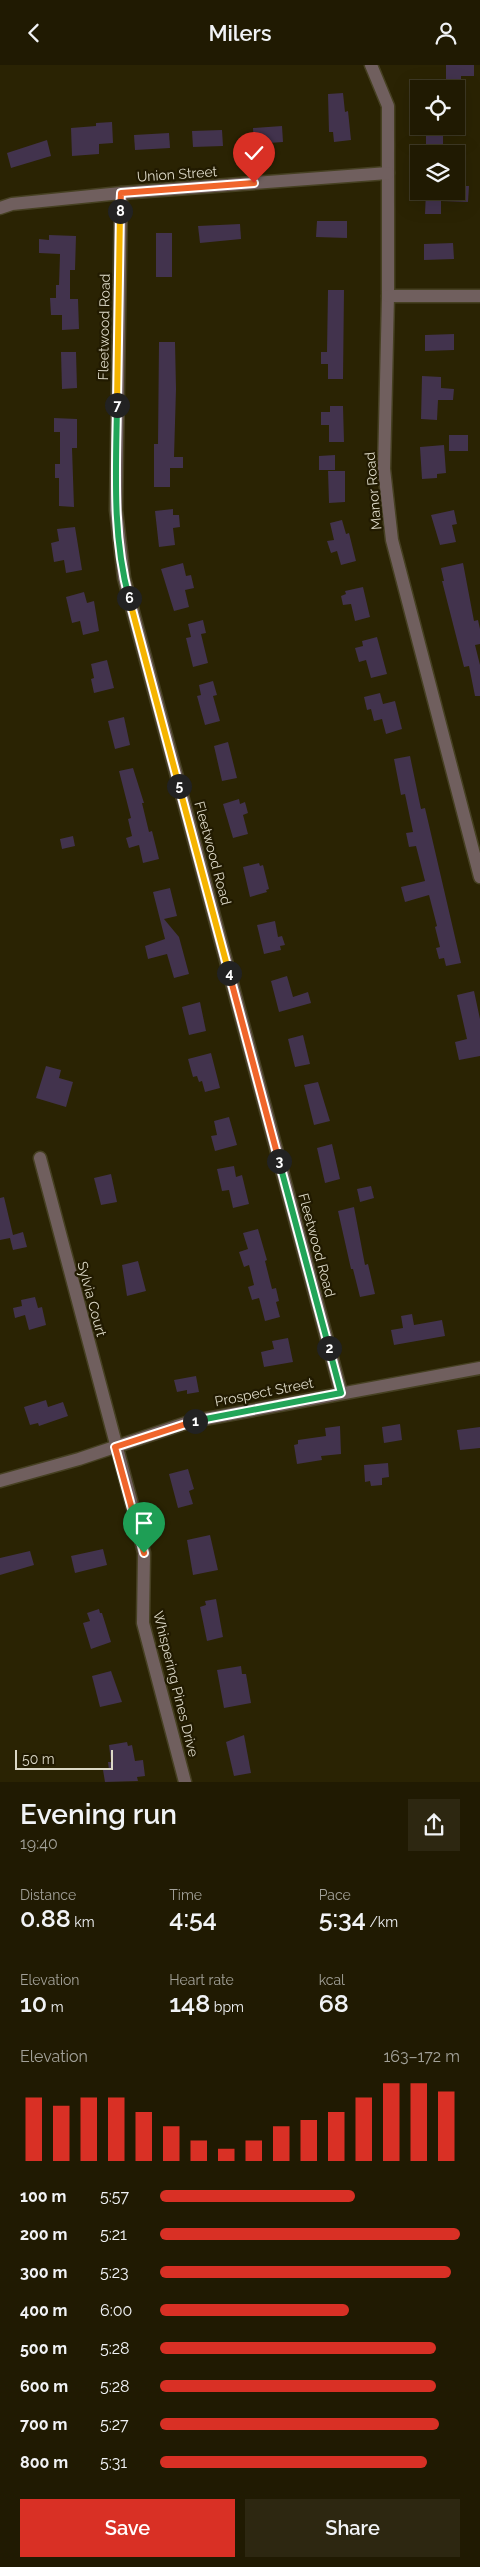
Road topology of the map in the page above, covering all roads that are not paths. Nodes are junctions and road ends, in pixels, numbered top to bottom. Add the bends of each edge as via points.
1 (371, 65) edge
2 (388, 173) junction
3 (121, 193) junction
4 (0, 208) edge
5 (388, 296) junction
6 (480, 296) edge
7 (480, 877) edge
8 (40, 1158) dead end
9 (480, 1368) edge
10 (341, 1393) junction
11 (115, 1447) junction
12 (0, 1481) edge
13 (185, 1782) edge

1 - 2 street, Manor Road via 388,106
2 - 3 street, Union Street
2 - 5 street, Manor Road
3 - 4 street, Union Street
3 - 10 street, Fleetwood Road via 116,510 124,578
5 - 6 street
5 - 7 street, Manor Road via 384,469 392,540
8 - 11 street, Sylvia Court
9 - 10 street, Prospect Street
10 - 11 street, Prospect Street via 189,1422
11 - 12 street, Prospect Street
11 - 13 street, Whispering Pines Drive via 144,1553 143,1623

